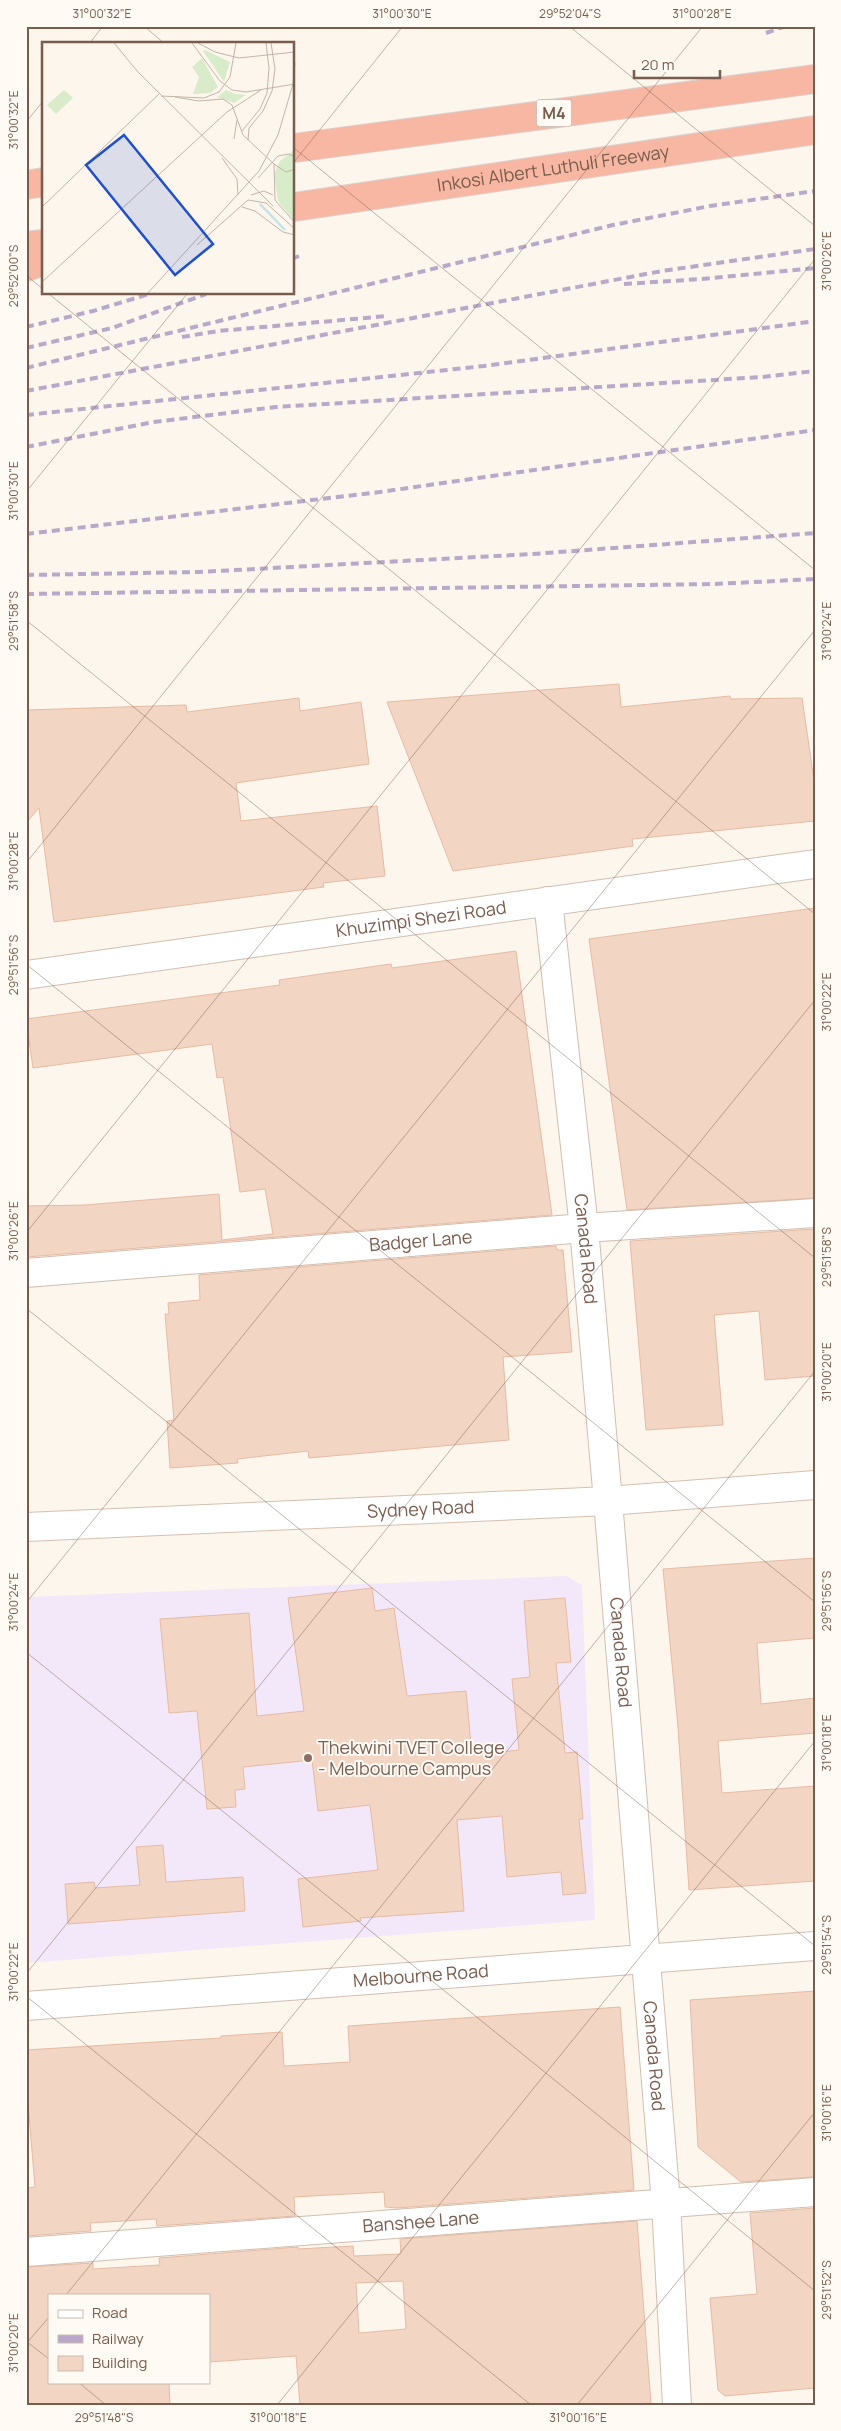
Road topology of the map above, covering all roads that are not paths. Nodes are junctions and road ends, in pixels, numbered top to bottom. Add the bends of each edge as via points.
1 (815, 79) edge
2 (815, 130) edge
3 (295, 148) edge
4 (42, 167) edge
5 (26, 168) edge
6 (42, 182) edge
7 (26, 185) edge
8 (295, 207) edge
9 (42, 244) edge
10 (26, 246) edge
11 (42, 262) edge
12 (26, 267) edge
13 (815, 864) edge
14 (548, 901) junction
15 (26, 975) edge
16 (815, 1214) edge
17 (584, 1228) junction
18 (26, 1273) edge
19 (815, 1485) edge
20 (608, 1500) junction
21 (26, 1527) edge
22 (815, 1946) edge
23 (646, 1959) junction
24 (26, 2006) edge
25 (815, 2192) edge
26 (666, 2203) junction
27 (26, 2252) edge
28 (678, 2405) edge

1 - 3 highway, M4
2 - 8 highway, Inkosi Albert Luthuli Freeway
4 - 5 highway
6 - 7 highway
9 - 10 highway
11 - 12 highway
13 - 14 street, Khuzimpi Shezi Road
14 - 15 street, Khuzimpi Shezi Road
14 - 17 street, Canada Road
16 - 17 street, Badger Lane
17 - 18 street, Badger Lane
17 - 20 street, Canada Road
19 - 20 street, Sydney Road
20 - 21 street, Sydney Road
20 - 23 street, Canada Road
22 - 23 street, Melbourne Road
23 - 24 street, Melbourne Road
23 - 26 street, Canada Road
25 - 26 street, Banshee Lane
26 - 27 street, Banshee Lane
26 - 28 street, Canada Road

